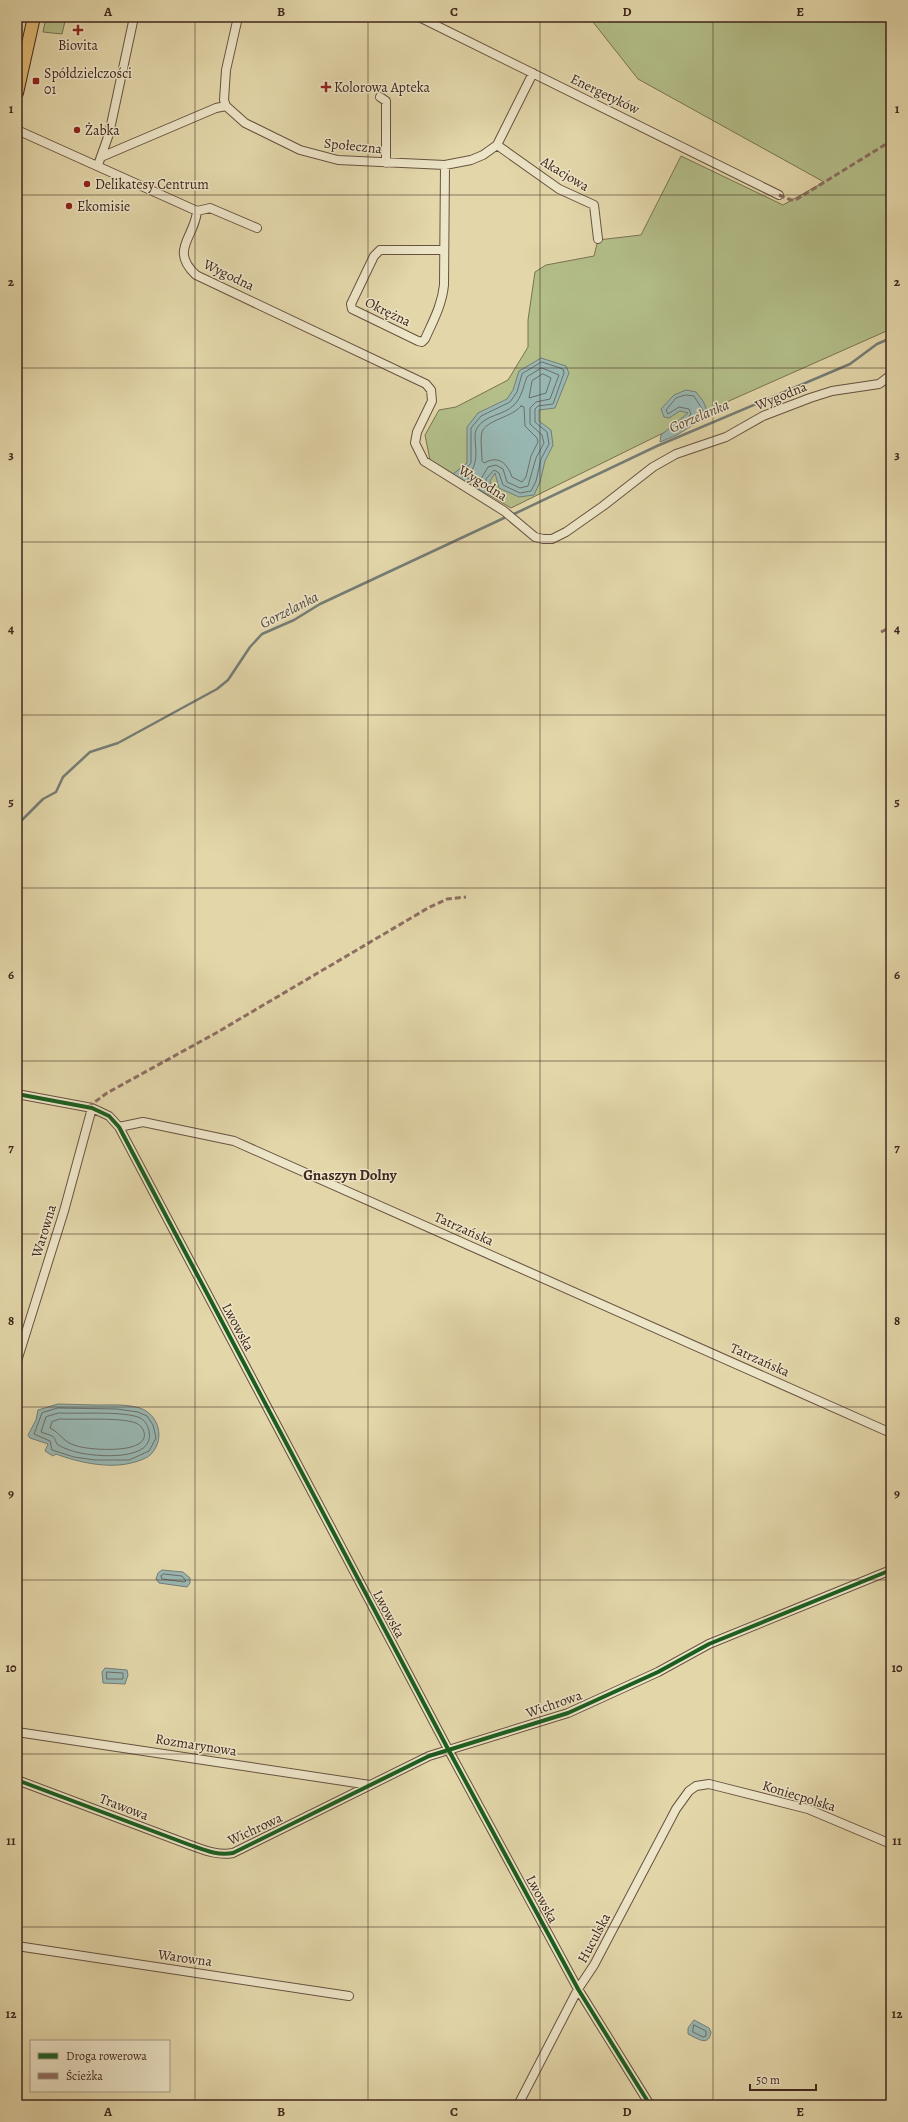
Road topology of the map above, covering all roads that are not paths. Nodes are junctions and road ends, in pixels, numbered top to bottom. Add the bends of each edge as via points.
1 (34, 17) edge
2 (134, 17) edge
3 (238, 17) edge
4 (419, 17) edge
5 (533, 73) junction
6 (17, 93) edge
7 (380, 97) dead end
8 (226, 106) junction
9 (17, 130) edge
10 (496, 145) junction
11 (101, 156) junction
12 (386, 163) junction
13 (98, 165) junction
14 (445, 165) junction
15 (779, 195) dead end
16 (197, 211) junction
17 (256, 228) dead end
18 (598, 239) dead end
19 (444, 250) junction
20 (891, 375) edge
21 (17, 1094) edge
22 (92, 1108) junction
23 (119, 1127) junction
24 (17, 1361) edge
25 (891, 1433) edge
26 (891, 1570) edge
27 (17, 1732) edge
28 (448, 1749) junction
29 (17, 1780) edge
30 (370, 1785) junction
31 (696, 1786) joint
32 (891, 1844) edge
33 (223, 1854) joint
34 (17, 1946) edge
35 (578, 1989) junction
36 (349, 1996) dead end
37 (518, 2105) edge
38 (650, 2105) edge

1 - 6 main road
2 - 11 street via 109,134
3 - 8 street via 224,84
4 - 5 street, Energetyków
5 - 10 street, Społeczna
5 - 15 street, Energetyków
7 - 12 street via 386,101
8 - 11 street
8 - 12 street, Społeczna via 245,123 300,150 338,160
9 - 13 street
10 - 14 street, Społeczna via 472,160
10 - 18 street, Akacjowa via 559,189 594,205
11 - 13 street
12 - 14 street, Społeczna
13 - 16 street
14 - 19 street, Okrężna
16 - 17 street via 210,208
16 - 20 street, Wygodna via 196,220 183,249 190,270 426,384 432,390 432,401 417,432 416,443 424,461 504,511 535,537 552,539 566,532 604,506 653,466 676,454 726,437 763,416 810,398 832,391 879,384
19 - 19 street, Okrężna via 380,250 374,256 354,297 352,308 422,342 443,296
21 - 22 street
22 - 23 street via 109,1116
22 - 24 street, Warowna via 64,1211
23 - 25 street, Tatrzańska via 143,1122 234,1141
23 - 28 street, Lwowska
26 - 28 street, Wichrowa via 708,1644 658,1672 568,1714
27 - 30 street, Rozmarynowa
28 - 30 street, Wichrowa via 428,1756
28 - 35 street, Lwowska
29 - 33 street, Trawowa via 190,1845
30 - 33 street, Wichrowa via 239,1851
31 - 32 street, Koniecpolska via 709,1784 808,1809
31 - 35 street, Huculska via 684,1798 665,1828 594,1965
34 - 36 street, Warowna
35 - 37 street, Huculska
35 - 38 street, Lwowska

